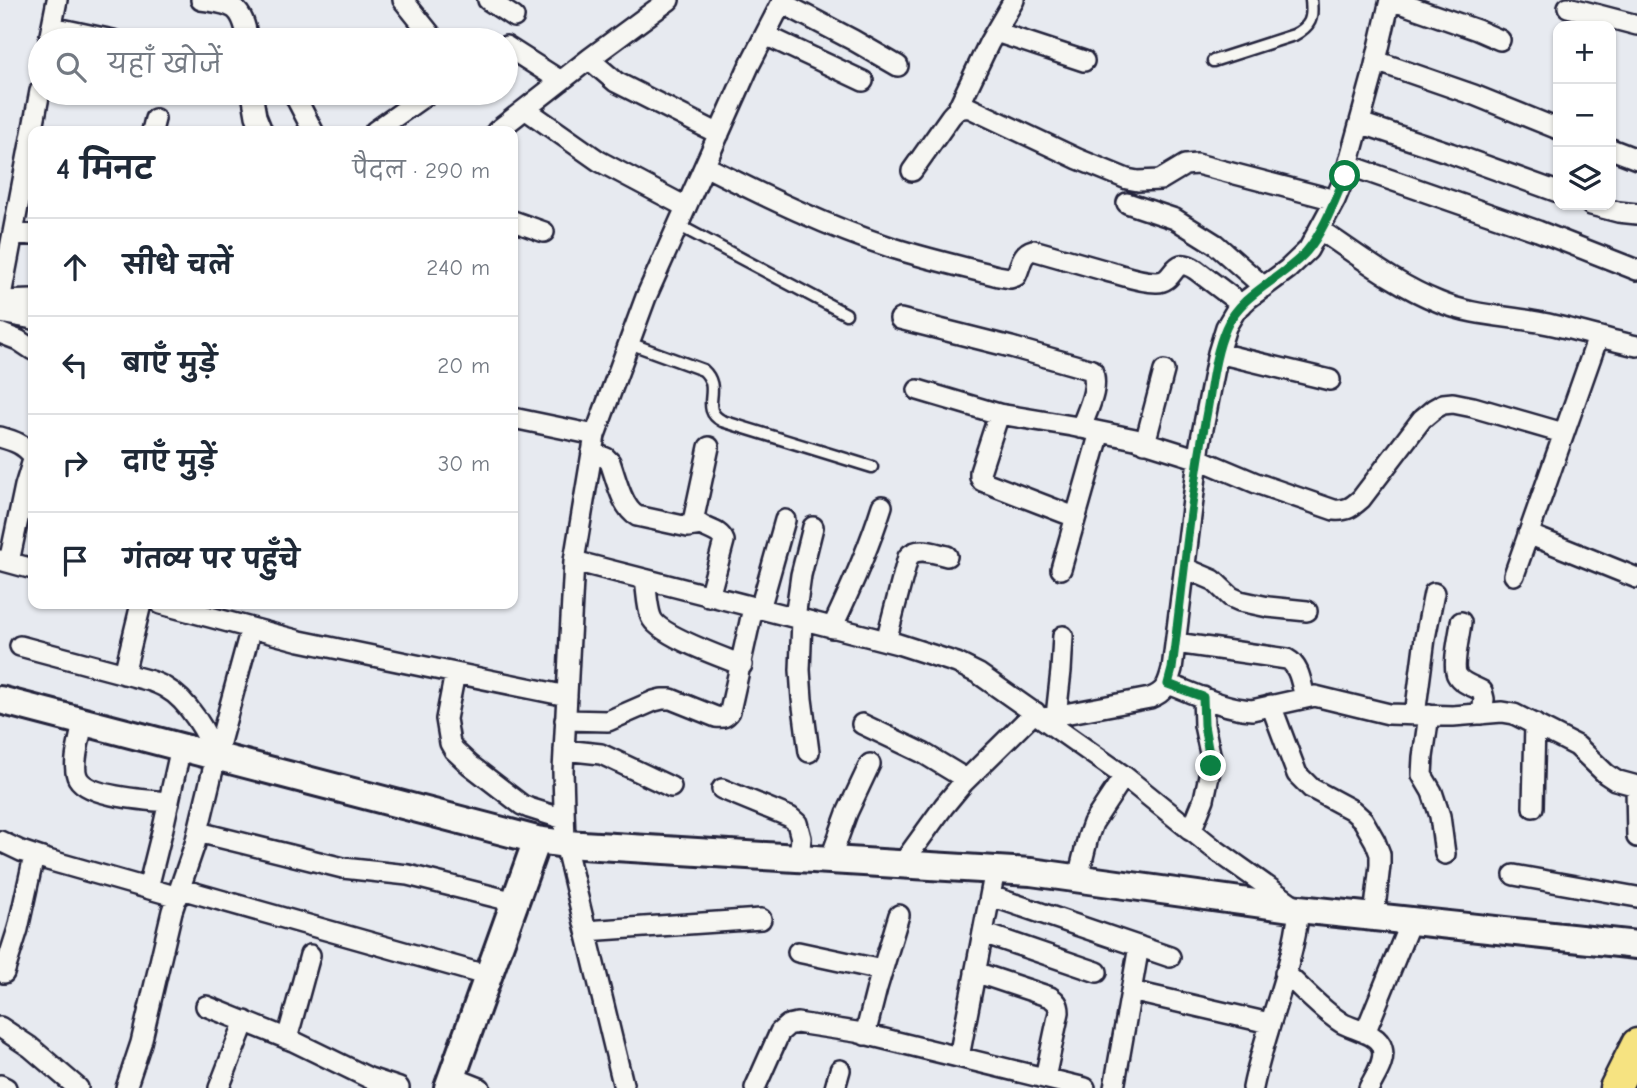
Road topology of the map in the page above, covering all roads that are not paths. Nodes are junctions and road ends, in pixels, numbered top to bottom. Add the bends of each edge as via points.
1 (57, 0) edge
2 (201, 0) edge
3 (403, 0) edge
4 (488, 0) edge
5 (669, 0) edge
6 (1014, 0) edge
7 (1311, 0) edge
8 (1390, 0) edge
9 (783, 1) edge
10 (1568, 7) dead end
11 (514, 17) dead end
12 (1637, 24) edge
13 (52, 28) edge
14 (246, 28) edge
15 (425, 28) edge
16 (765, 35) junction
17 (993, 36) junction
18 (1500, 40) dead end
19 (518, 54) edge
20 (589, 59) junction
21 (1084, 61) dead end
22 (1213, 61) dead end
23 (1376, 61) junction
24 (898, 66) dead end
25 (863, 80) dead end
26 (561, 81) junction
27 (38, 105) edge
28 (254, 105) edge
29 (300, 105) edge
30 (412, 105) edge
31 (525, 109) junction
32 (957, 110) junction
33 (1360, 123) junction
34 (36, 126) edge
35 (260, 126) edge
36 (310, 126) edge
37 (382, 126) edge
38 (503, 126) edge
39 (1553, 128) edge
40 (719, 134) junction
41 (1616, 151) edge
42 (1637, 159) edge
43 (1348, 165) junction
44 (705, 166) junction
45 (912, 171) dead end
46 (1553, 190) edge
47 (28, 198) edge
48 (1335, 200) junction
49 (1127, 203) dead end
50 (1610, 210) edge
51 (1637, 214) edge
52 (682, 216) junction
53 (518, 222) edge
54 (1320, 230) junction
55 (544, 232) dead end
56 (24, 234) edge
57 (1637, 270) edge
58 (1264, 287) junction
59 (28, 300) edge
60 (0, 301) edge
61 (1242, 305) junction
62 (0, 313) edge
63 (846, 314) dead end
64 (28, 318) edge
65 (900, 319) dead end
66 (0, 333) edge
67 (1598, 337) junction
68 (629, 343) junction
69 (1637, 346) edge
70 (28, 347) edge
71 (1218, 353) junction
72 (1164, 371) dead end
73 (1330, 380) dead end
74 (918, 390) dead end
75 (999, 414) junction
76 (518, 420) edge
77 (1090, 430) junction
78 (1563, 433) junction
79 (0, 437) edge
80 (1145, 443) junction
81 (594, 444) junction
82 (709, 447) dead end
83 (28, 449) edge
84 (1199, 459) junction
85 (872, 467) dead end
86 (28, 476) edge
87 (882, 506) dead end
88 (1075, 517) junction
89 (785, 520) dead end
90 (701, 525) junction
91 (813, 527) dead end
92 (1528, 534) junction
93 (947, 556) dead end
94 (4, 561) edge
95 (574, 561) junction
96 (28, 568) edge
97 (1185, 568) junction
98 (1061, 569) dead end
99 (1514, 575) dead end
100 (1637, 578) edge
101 (645, 580) junction
102 (1434, 593) dead end
103 (709, 597) junction
104 (756, 608) junction
105 (140, 609) edge
106 (189, 609) edge
107 (1307, 611) dead end
108 (799, 619) junction
109 (1461, 622) dead end
110 (251, 628) junction
111 (832, 628) junction
112 (1063, 636) dead end
113 (887, 641) junction
114 (1175, 643) junction
115 (20, 646) dead end
116 (741, 665) junction
117 (455, 673) junction
118 (124, 674) junction
119 (1168, 684) junction
120 (567, 696) junction
121 (1203, 697) junction
122 (1305, 697) junction
123 (0, 700) edge
124 (1271, 705) junction
125 (1482, 714) junction
126 (1044, 715) junction
127 (1422, 715) junction
128 (565, 720) junction
129 (83, 722) junction
130 (862, 724) dead end
131 (1535, 724) junction
132 (181, 747) junction
133 (564, 750) junction
134 (808, 752) dead end
135 (216, 757) junction
136 (870, 764) dead end
137 (1124, 776) junction
138 (966, 779) junction
139 (1637, 786) edge
140 (671, 787) dead end
141 (722, 789) dead end
142 (169, 803) junction
143 (1533, 807) dead end
144 (565, 831) junction
145 (1191, 831) junction
146 (198, 832) junction
147 (1637, 837) edge
148 (537, 840) junction
149 (0, 841) edge
150 (1445, 854) dead end
151 (34, 856) junction
152 (799, 858) junction
153 (830, 860) junction
154 (902, 864) junction
155 (995, 870) junction
156 (1514, 875) dead end
157 (1078, 878) junction
158 (148, 888) junction
159 (179, 893) junction
160 (990, 896) junction
161 (1637, 897) edge
162 (515, 902) junction
163 (1299, 909) junction
164 (899, 915) dead end
165 (1374, 916) junction
166 (761, 919) dead end
167 (1411, 920) junction
168 (586, 931) junction
169 (983, 933) junction
170 (1637, 945) edge
171 (1139, 946) junction
172 (798, 952) dead end
173 (310, 955) dead end
174 (1170, 957) dead end
175 (882, 970) junction
176 (975, 972) junction
177 (1097, 972) dead end
178 (4, 973) dead end
179 (1285, 973) junction
180 (489, 976) junction
181 (1131, 991) junction
182 (206, 1006) dead end
183 (245, 1021) junction
184 (1269, 1023) junction
185 (0, 1027) edge
186 (1365, 1033) junction
187 (865, 1035) junction
188 (288, 1039) junction
189 (1637, 1044) edge
190 (959, 1057) junction
191 (1045, 1078) junction
192 (450, 1083) edge
193 (0, 1085) edge
194 (6, 1088) edge
195 (78, 1088) edge
196 (126, 1088) edge
197 (219, 1088) edge
198 (399, 1088) edge
199 (480, 1088) edge
200 (625, 1088) edge
201 (755, 1088) edge
202 (1085, 1088) edge
203 (1114, 1088) edge
204 (1252, 1088) edge
205 (1369, 1088) edge
206 (1615, 1088) edge

1 - 13 street
2 - 14 street via 232,6
3 - 15 street
4 - 11 street
5 - 20 street
6 - 17 street
7 - 22 lane via 1310,23 1294,36
8 - 18 street
8 - 23 street
9 - 16 street
9 - 24 street
10 - 12 street
16 - 25 street
16 - 40 street
17 - 21 street via 1008,35
17 - 32 street
19 - 26 street
20 - 26 street
20 - 40 street via 616,82
23 - 33 street
23 - 39 street
26 - 31 street
27 - 34 street
28 - 35 street
29 - 36 street
30 - 37 street
31 - 38 street
31 - 52 street
32 - 45 street
32 - 48 street via 970,108 1127,179 1160,180 1185,165 1197,164
33 - 43 street
33 - 46 street
40 - 44 street
41 - 42 street
43 - 48 street
43 - 57 street
44 - 52 street
44 - 61 street via 848,232 998,276 1016,276 1024,255 1033,250 1157,283 1181,264 1189,265
47 - 56 street
48 - 54 street
49 - 58 street via 1175,219 1215,243
50 - 51 street
52 - 63 lane
52 - 68 street
53 - 55 street
54 - 58 street via 1308,250
54 - 67 street via 1443,304
56 - 60 street
58 - 61 street
59 - 60 street
61 - 71 street via 1226,327
62 - 64 street
65 - 77 street via 1092,370
66 - 70 street
67 - 69 street
67 - 78 street
68 - 81 street
68 - 85 lane via 709,375 714,417
71 - 73 street
71 - 84 street
72 - 80 street
74 - 75 street
75 - 77 street
75 - 88 street via 980,472 982,481
76 - 81 street
77 - 80 street
77 - 88 street
78 - 84 street via 1473,407 1443,404 1422,419 1361,499 1343,511 1321,507
78 - 92 street
79 - 83 street
80 - 84 street
81 - 90 street via 610,462 632,513 688,527
81 - 95 street
82 - 90 street via 694,517
84 - 97 street
86 - 94 street
87 - 111 street
88 - 98 street
89 - 104 street
90 - 103 street via 719,533 724,541
91 - 108 street via 801,575
92 - 99 street
92 - 100 street
93 - 113 street via 911,552
94 - 96 street
95 - 101 street
95 - 120 street
97 - 107 street via 1213,580 1240,601
97 - 114 street
101 - 103 street
101 - 116 street via 651,618 661,630
102 - 127 street via 1425,638
103 - 104 street
104 - 108 street
104 - 116 street
105 - 118 street
106 - 110 street
108 - 111 street
108 - 134 street
109 - 125 street via 1455,667 1462,680 1482,691
110 - 117 street
110 - 135 street
111 - 113 street
112 - 126 street via 1061,671
113 - 126 street via 968,668
114 - 119 street
114 - 122 street via 1287,659 1297,667
115 - 118 street
116 - 128 street via 730,711 722,718 663,699 608,721
117 - 120 street
117 - 144 street via 446,719 454,750 522,805
118 - 135 street via 173,692 211,740
119 - 121 street
119 - 126 street via 1150,698
120 - 128 street
121 - 124 street via 1241,709
121 - 145 street via 1211,766
122 - 124 street
122 - 127 street via 1324,697 1389,714
123 - 129 street
124 - 165 street via 1297,774 1311,788 1352,810 1375,841 1380,865
125 - 127 street
125 - 131 street via 1514,713
126 - 137 street
126 - 138 street
127 - 150 street via 1422,775 1440,816
128 - 133 street
129 - 132 street
129 - 142 street via 76,764 79,781 95,791
130 - 138 street
131 - 139 street via 1577,747 1615,780
131 - 143 street
132 - 135 street
132 - 142 street
133 - 140 street via 601,754
133 - 144 street
135 - 146 street
135 - 148 street
136 - 153 street
137 - 145 street
137 - 157 street via 1093,823
138 - 154 street
139 - 147 street
141 - 152 street via 797,823
142 - 158 street
144 - 148 street
144 - 152 street
144 - 168 street
145 - 163 street
146 - 159 street
146 - 162 street
148 - 162 street
149 - 151 street
151 - 158 street
151 - 178 street
152 - 153 street
153 - 154 street
154 - 155 street
155 - 157 street
155 - 160 street
156 - 161 street
157 - 163 street
158 - 159 street
159 - 180 street
159 - 196 street
160 - 169 street
160 - 171 street
162 - 180 street
163 - 165 street
163 - 179 street
164 - 175 street
165 - 167 street
166 - 168 street
167 - 170 street
167 - 186 street
168 - 200 street
169 - 176 street
169 - 177 street
171 - 174 street
171 - 181 street
172 - 175 street
173 - 188 street
175 - 187 street
176 - 190 street
176 - 191 street via 1050,996 1059,1005
179 - 184 street
179 - 186 street via 1331,1015
180 - 192 street
181 - 184 street
181 - 203 street
182 - 183 street
183 - 188 street
183 - 197 street
184 - 204 street
185 - 195 street
186 - 205 street via 1380,1042 1383,1051
187 - 190 street
187 - 201 street via 810,1024 788,1025 780,1032
188 - 198 street
189 - 206 main road
190 - 191 street
191 - 202 street
192 - 199 street
193 - 194 street

